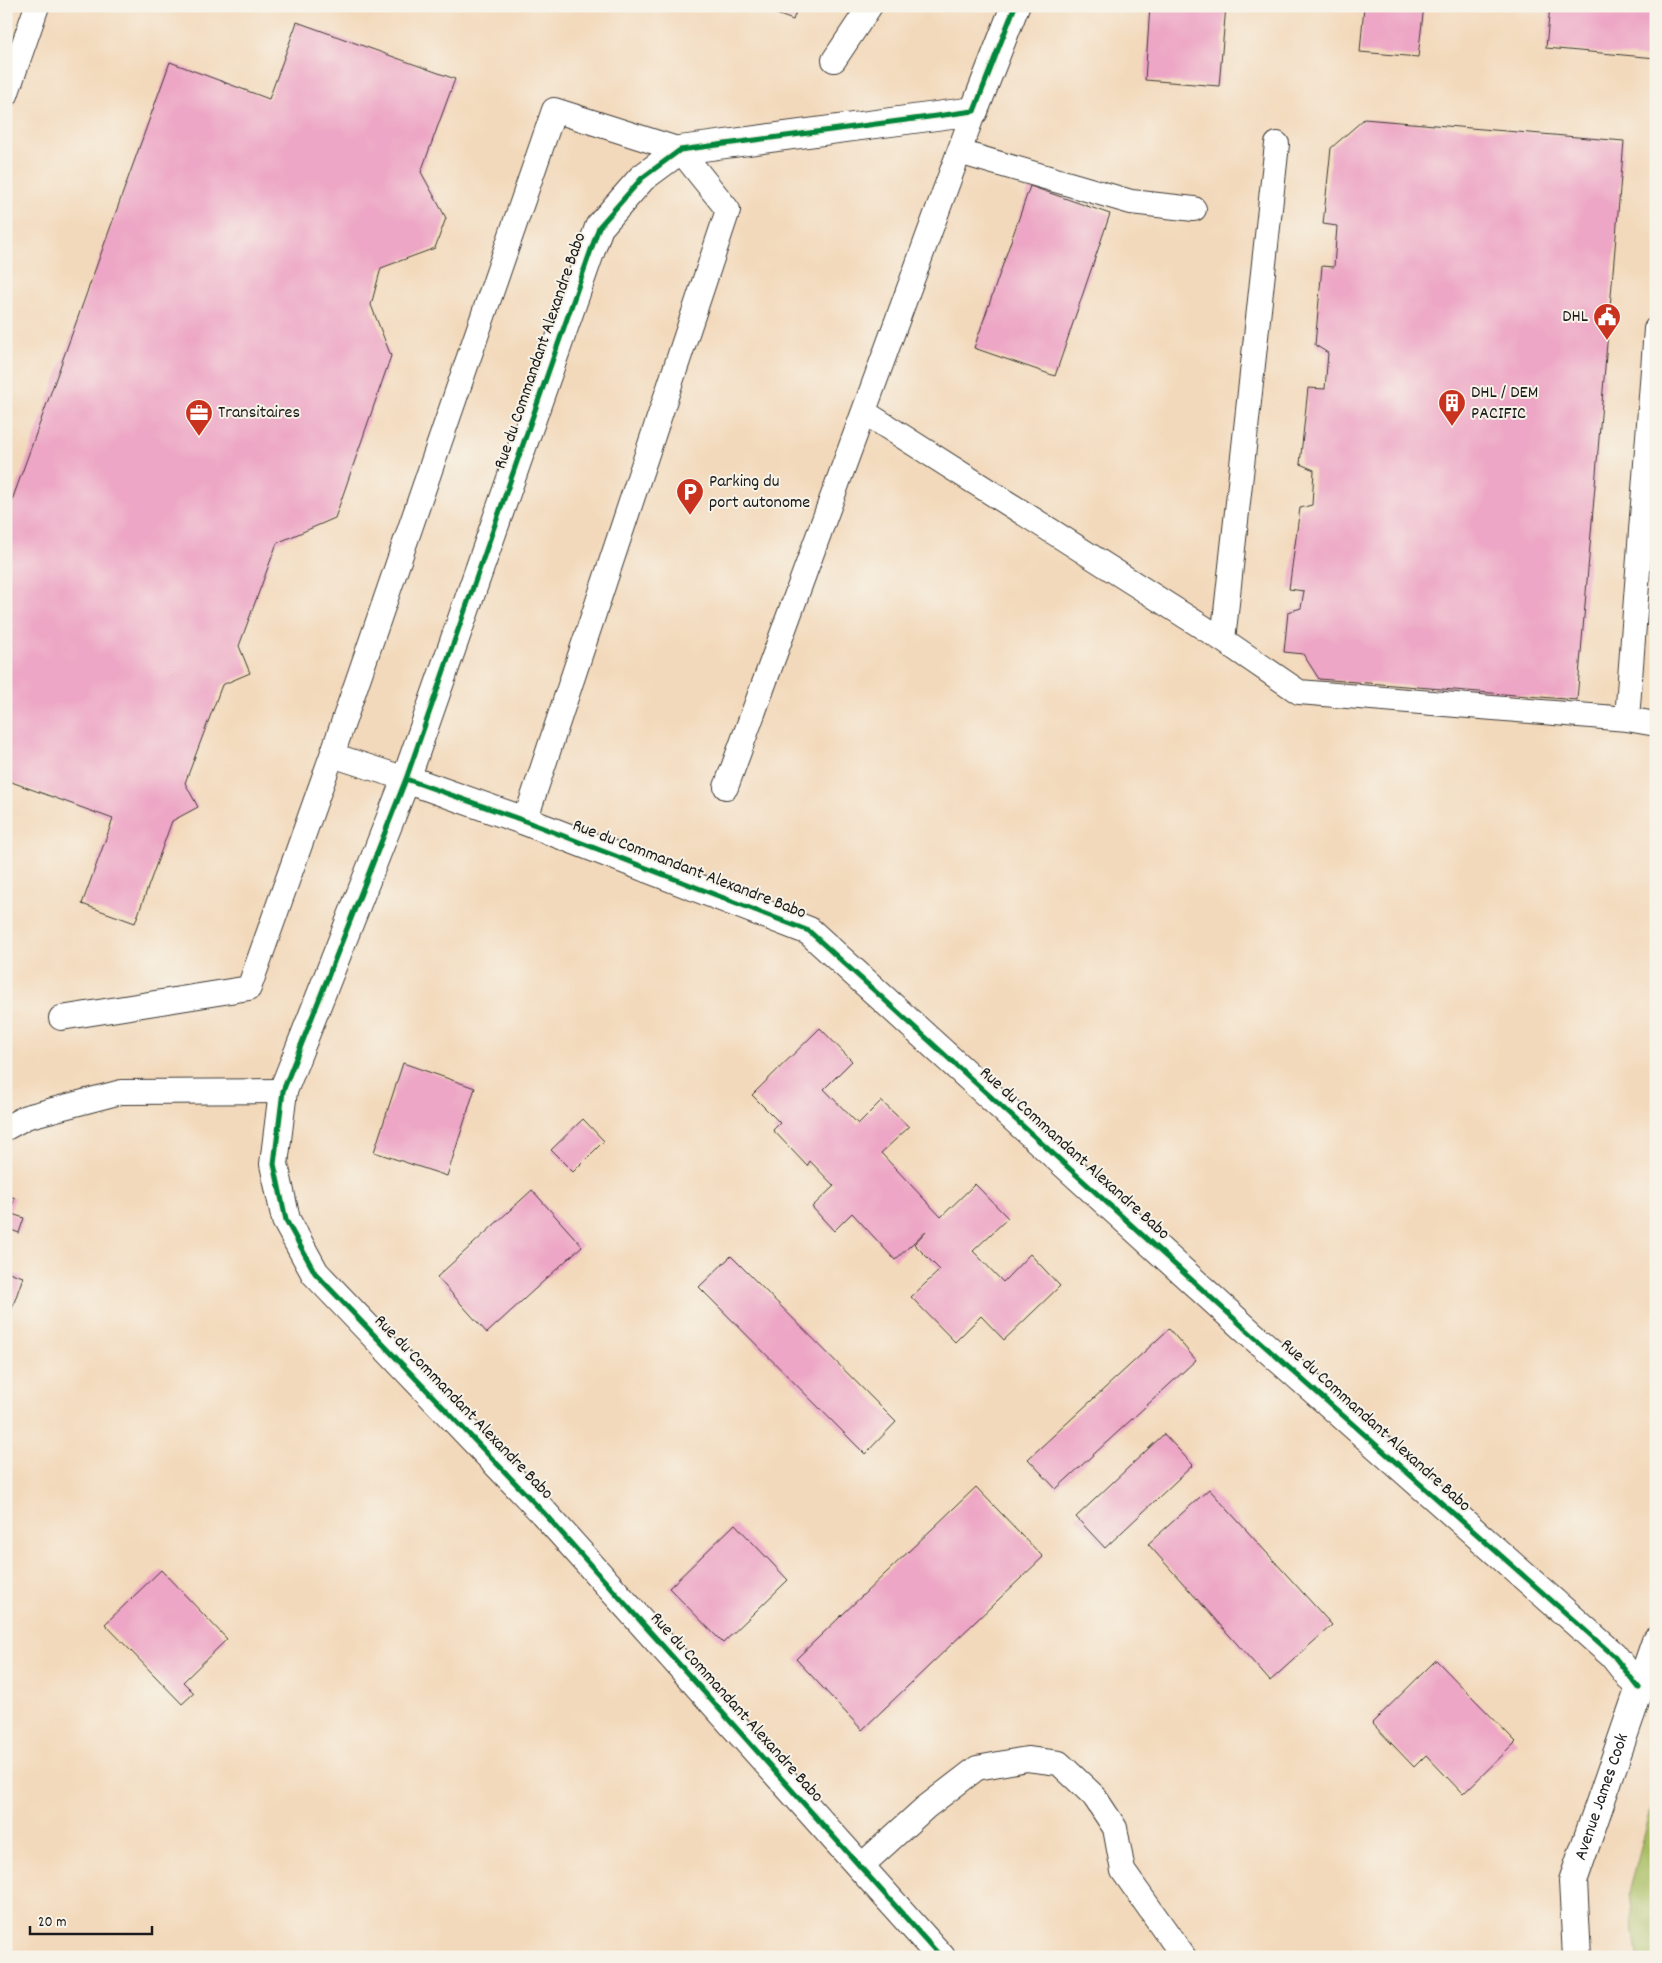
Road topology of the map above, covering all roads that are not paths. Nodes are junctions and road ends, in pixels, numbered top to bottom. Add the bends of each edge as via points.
1 (38, 6) edge
2 (870, 6) edge
3 (1015, 6) edge
4 (834, 60) dead end
5 (6, 94) edge
6 (974, 111) junction
7 (1277, 144) dead end
8 (680, 150) junction
9 (959, 152) junction
10 (1194, 209) dead end
11 (1656, 329) edge
12 (864, 412) junction
13 (1223, 640) junction
14 (1627, 719) junction
15 (1656, 724) edge
16 (332, 755) junction
17 (406, 779) junction
18 (726, 787) dead end
19 (525, 821) junction
20 (61, 1018) dead end
21 (283, 1091) junction
22 (6, 1128) edge
23 (1656, 1642) edge
24 (1639, 1688) junction
25 (860, 1867) junction
26 (940, 1957) edge
27 (1184, 1957) edge
28 (1577, 1957) edge

1 - 5 lane
2 - 4 lane
3 - 6 street
6 - 8 street, Rue du Commandant Alexandre Babo
6 - 9 lane
7 - 13 lane
8 - 16 lane via 554,110
8 - 17 street, Rue du Commandant Alexandre Babo via 642,178 599,226
8 - 19 lane via 728,210
9 - 10 lane via 1131,202
9 - 12 lane
11 - 14 lane
12 - 13 lane
12 - 18 lane
13 - 14 lane via 1299,692
14 - 15 lane
16 - 17 lane
16 - 20 lane via 249,988
17 - 19 street, Rue du Commandant Alexandre Babo
17 - 21 street, Rue du Commandant Alexandre Babo
19 - 24 street, Rue du Commandant Alexandre Babo via 809,931 1243,1327 1612,1656
21 - 22 lane via 121,1092 26,1117
21 - 25 street, Rue du Commandant Alexandre Babo via 274,1164 286,1220 315,1272 543,1512
23 - 24 street, Avenue James Cook
24 - 28 street, Avenue James Cook via 1573,1881
25 - 26 street, Rue du Commandant Alexandre Babo
25 - 27 lane via 925,1808 976,1768 1027,1759 1059,1763 1094,1796 1115,1828 1123,1871

